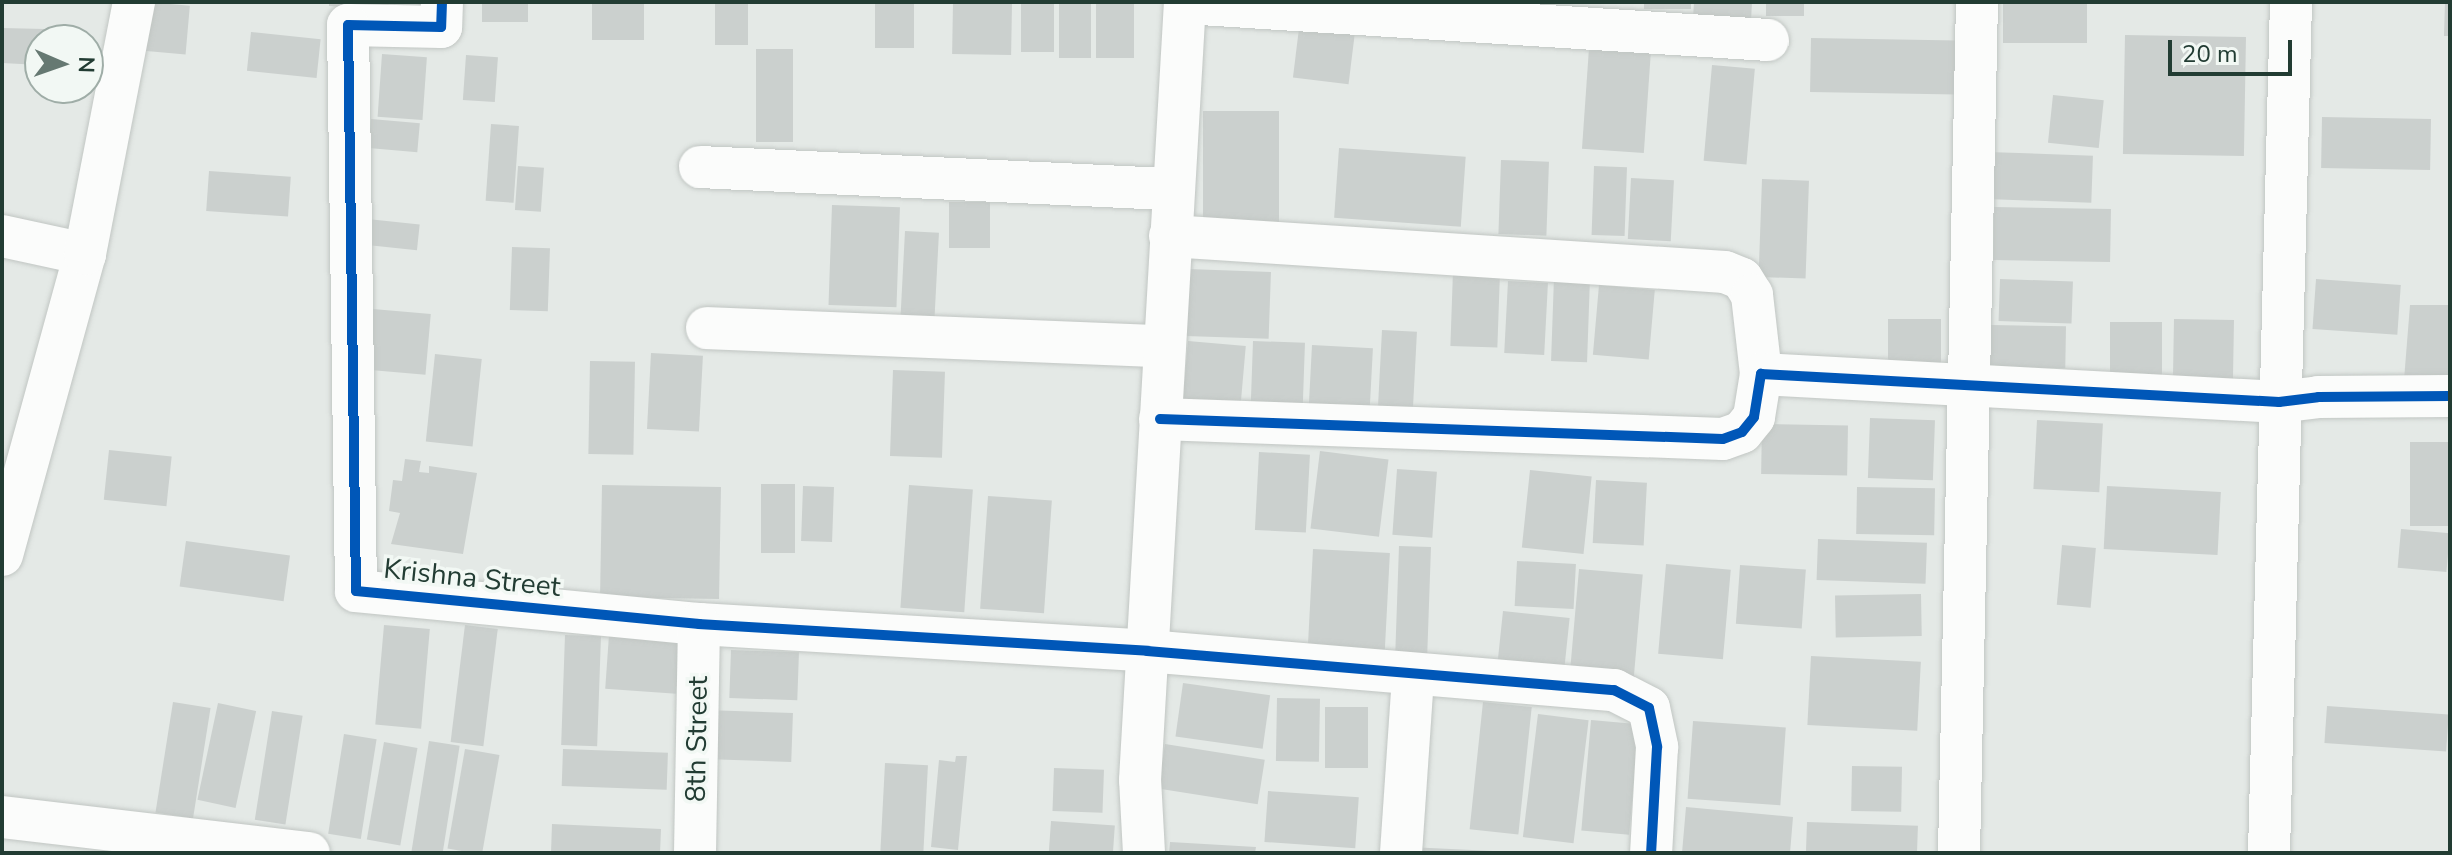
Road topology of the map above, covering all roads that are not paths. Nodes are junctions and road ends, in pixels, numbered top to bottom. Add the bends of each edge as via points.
1 (134, 2) edge
2 (442, 2) edge
3 (1977, 2) edge
4 (2291, 2) edge
5 (1185, 3) edge
6 (1768, 40) dead end
7 (700, 167) dead end
8 (1173, 189) junction
9 (2, 236) edge
10 (1170, 236) junction
11 (85, 254) junction
12 (707, 328) dead end
13 (1165, 346) junction
14 (1761, 374) junction
15 (1971, 389) junction
16 (2450, 396) edge
17 (2279, 402) junction
18 (1160, 419) junction
19 (2, 555) edge
20 (699, 624) junction
21 (1147, 651) junction
22 (1413, 675) junction
23 (2, 817) edge
24 (260, 850) edge
25 (309, 853) edge
26 (695, 853) edge
27 (1144, 853) edge
28 (1401, 853) edge
29 (1651, 853) edge
30 (1959, 853) edge
31 (2269, 853) edge

1 - 11 street
2 - 20 street, Krishna Street via 441,27 348,25 356,591
3 - 15 street
4 - 17 street
5 - 6 street
5 - 8 street
7 - 8 street
8 - 10 street
9 - 11 street
10 - 13 street
10 - 14 street via 1725,272 1742,279 1752,295
11 - 19 street
12 - 13 street
13 - 18 street
14 - 15 street
14 - 18 street via 1754,417 1742,432 1723,439
15 - 17 street
15 - 30 street
16 - 17 street
17 - 31 street
18 - 21 street
20 - 21 street, Krishna Street
20 - 26 street, 8th Street
21 - 22 street, Krishna Street
21 - 27 street via 1140,780
22 - 28 street
22 - 29 street, Krishna Street via 1614,690 1649,708 1657,747
23 - 24 street
24 - 25 street

